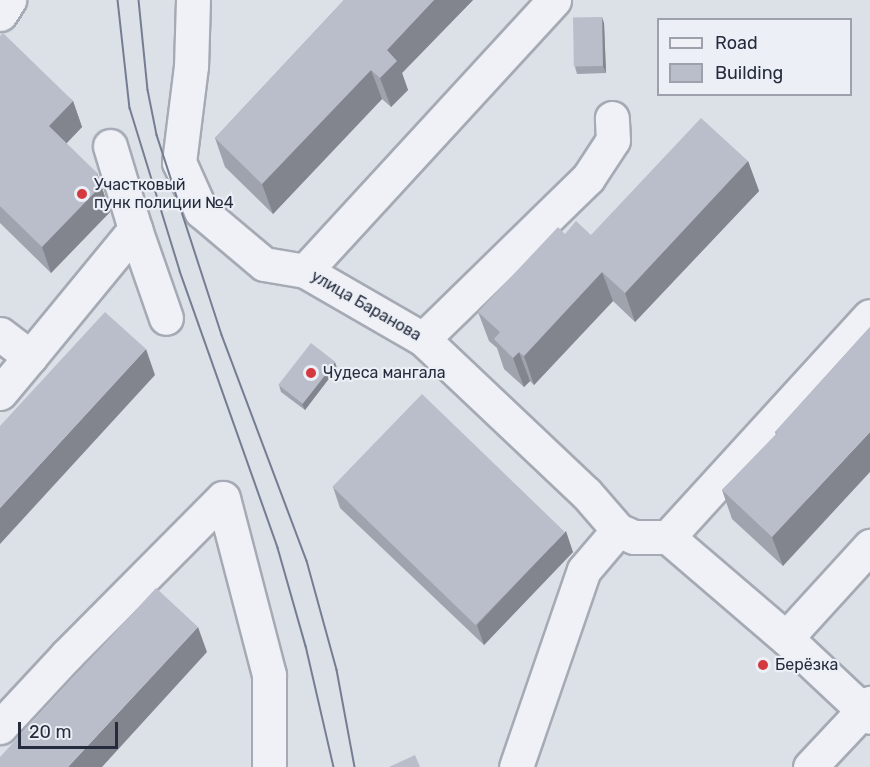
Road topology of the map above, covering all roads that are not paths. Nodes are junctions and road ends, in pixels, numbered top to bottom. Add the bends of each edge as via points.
1 (9, 0) edge
2 (193, 0) edge
3 (554, 0) edge
4 (0, 14) edge
5 (612, 118) dead end
6 (110, 146) dead end
7 (135, 228) junction
8 (305, 270) junction
9 (870, 316) edge
10 (166, 318) dead end
11 (0, 334) edge
12 (423, 339) junction
13 (30, 357) junction
14 (0, 393) edge
15 (618, 530) junction
16 (668, 537) junction
17 (870, 546) edge
18 (786, 638) junction
19 (868, 710) edge
20 (0, 727) edge
21 (269, 767) edge
22 (516, 767) edge
23 (810, 767) edge

1 - 4 street
2 - 8 street, улица Баранова via 179,162 201,211 264,264
3 - 8 street
5 - 12 street via 614,140 588,178
6 - 7 street
7 - 10 street
7 - 13 street
8 - 12 street, улица Баранова
9 - 16 street
11 - 13 street
12 - 15 street, улица Баранова via 586,494
13 - 14 street
15 - 16 street via 634,537
15 - 22 street via 585,570
16 - 18 street
17 - 18 street
18 - 19 street
19 - 23 street
20 - 21 street via 224,498 269,675

